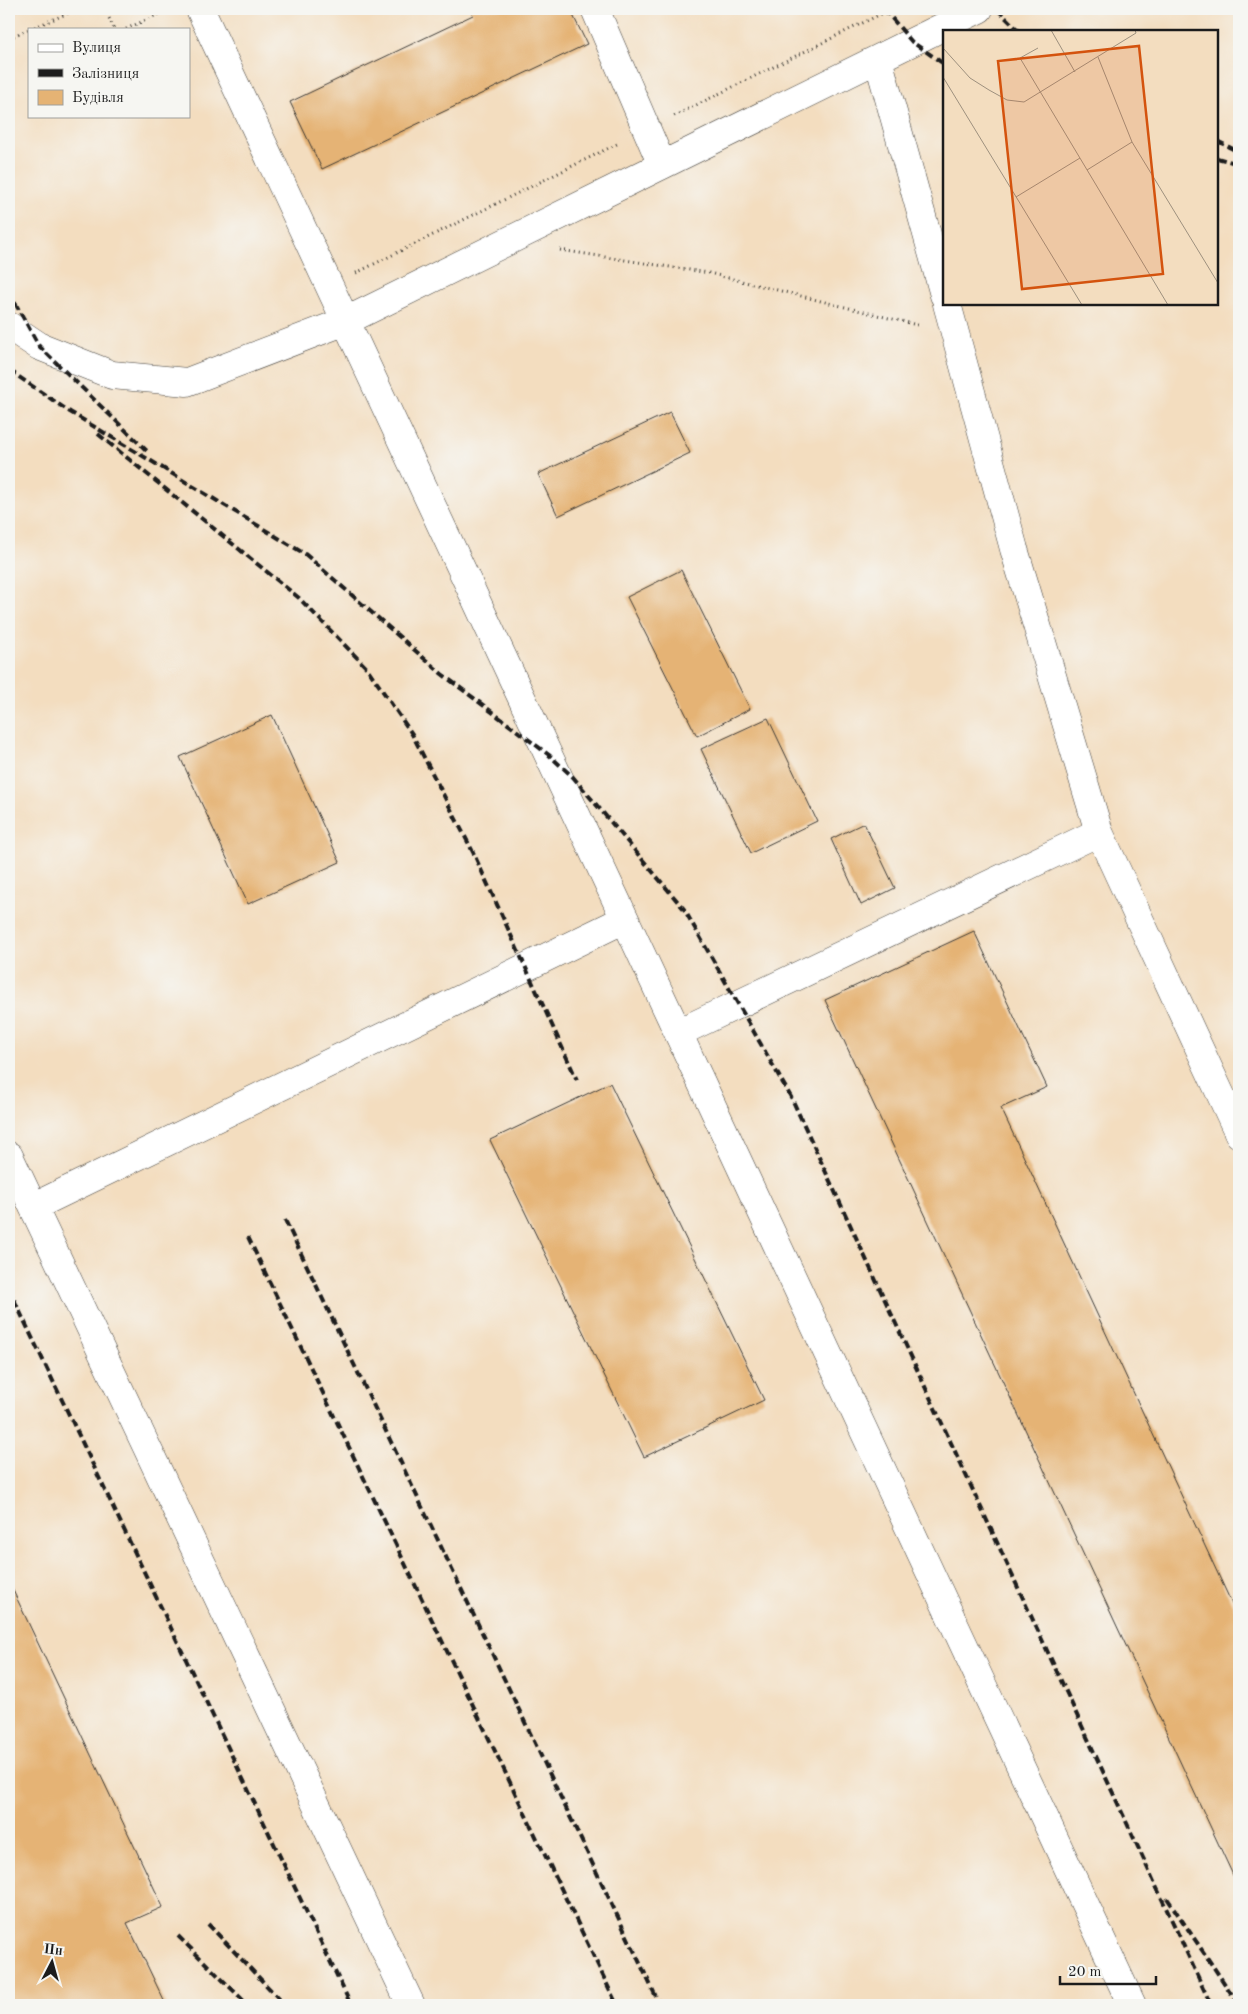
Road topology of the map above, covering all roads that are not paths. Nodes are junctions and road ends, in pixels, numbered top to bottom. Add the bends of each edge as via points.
1 (200, 9) edge
2 (595, 9) edge
3 (979, 9) edge
4 (878, 59) junction
5 (662, 165) junction
6 (943, 291) edge
7 (947, 305) edge
8 (346, 321) junction
9 (9, 326) edge
10 (1099, 832) junction
11 (625, 919) junction
12 (678, 1033) junction
13 (1239, 1134) edge
14 (9, 1156) edge
15 (33, 1207) junction
16 (411, 2005) edge
17 (1132, 2005) edge

1 - 8 lane
2 - 5 lane
3 - 4 lane
4 - 5 lane
4 - 6 lane
5 - 8 lane
7 - 10 lane via 1014,549
8 - 9 lane via 187,382 112,375 40,346
8 - 11 lane
10 - 12 lane
10 - 13 lane
11 - 12 lane
11 - 15 lane
12 - 17 lane
14 - 15 lane
15 - 16 lane

